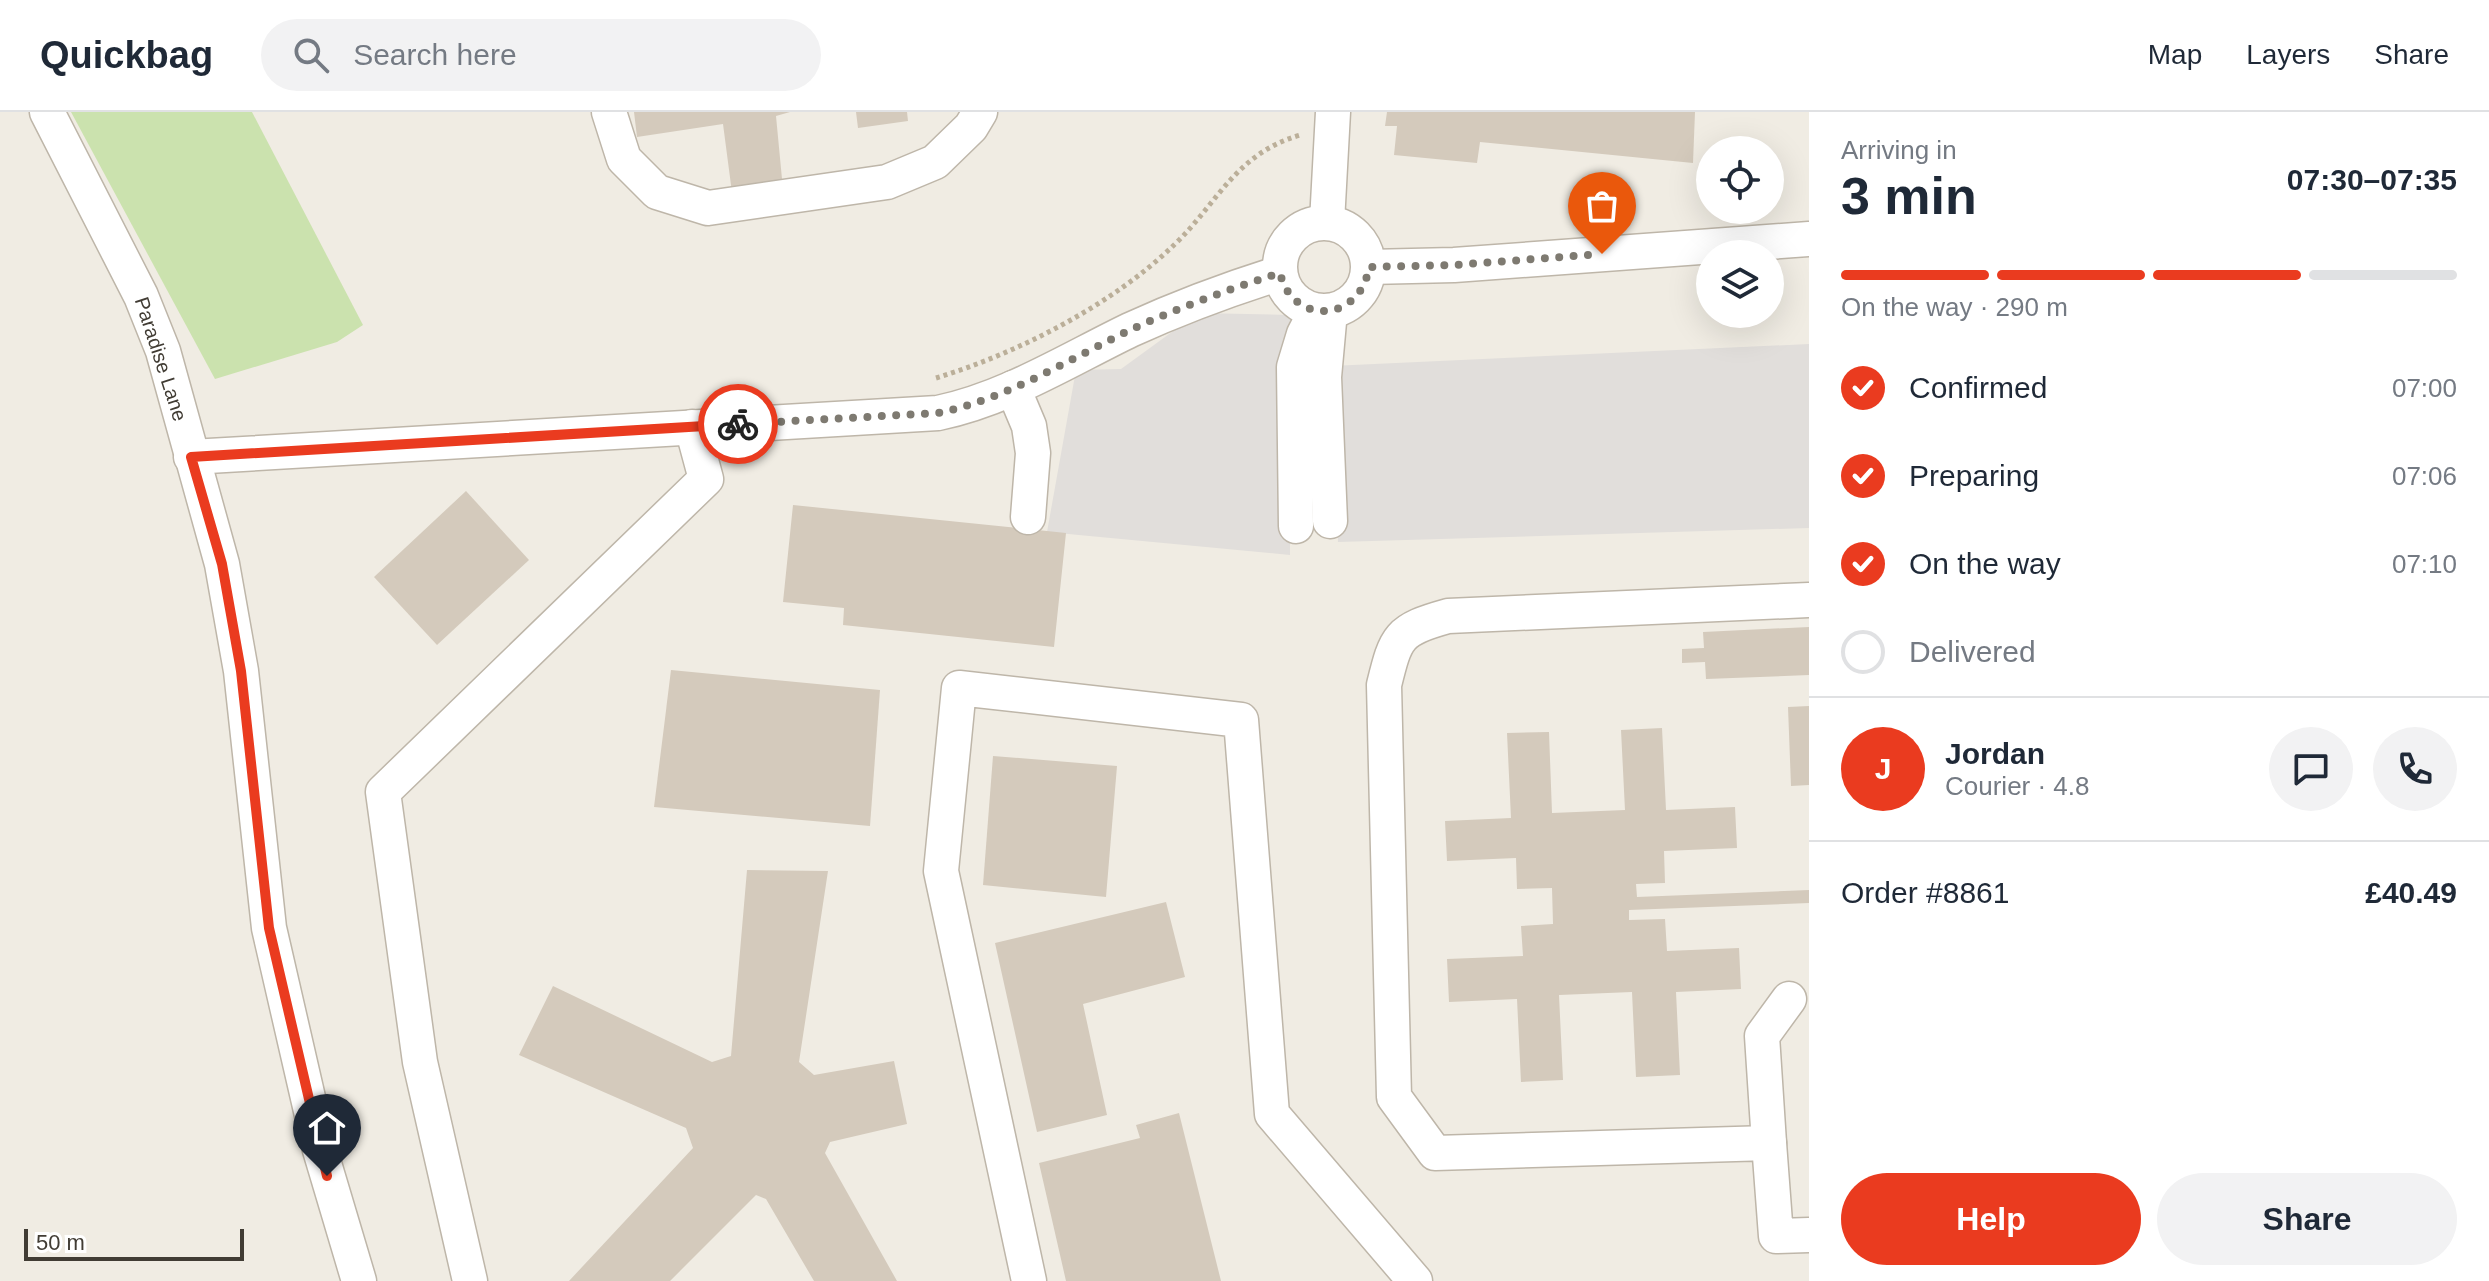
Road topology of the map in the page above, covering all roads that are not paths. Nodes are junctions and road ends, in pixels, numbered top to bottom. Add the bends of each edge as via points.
1 (47, 112) edge
2 (609, 112) edge
3 (980, 112) edge
4 (1333, 120) edge
5 (1327, 222) junction
6 (1809, 239) edge
7 (1369, 267) junction
8 (1280, 273) junction
9 (1323, 311) junction
10 (1013, 388) junction
11 (692, 427) junction
12 (191, 457) junction
13 (1028, 517) dead end
14 (1330, 521) dead end
15 (1296, 526) dead end
16 (1809, 600) edge
17 (1789, 999) dead end
18 (1769, 1143) junction
19 (1809, 1235) edge
20 (359, 1281) edge
21 (470, 1281) edge
22 (1029, 1281) edge
23 (1415, 1281) edge

1 - 12 street, Paradise Lane via 141,296 163,351
2 - 3 street via 624,159 657,192 708,208 887,182 935,162
4 - 5 street
5 - 7 street via 1353,232 1368,254
5 - 8 street via 1313,223 1290,238 1282,250
6 - 7 street
7 - 9 street via 1353,301
8 - 9 street via 1290,295
8 - 10 street via 1134,329
9 - 14 street
9 - 15 street via 1304,334 1294,367
10 - 11 street via 938,413
10 - 13 street via 1029,426 1033,453
11 - 12 street
11 - 21 street via 706,479 383,792 420,1062
12 - 20 street, Paradise Lane via 222,564 241,671 269,928 320,1150
16 - 18 street via 1448,616 1416,625 1394,646 1384,685 1394,1097 1435,1153
17 - 18 street via 1762,1036
18 - 19 street via 1776,1236
22 - 23 street via 941,871 959,688 1241,720 1272,1114

